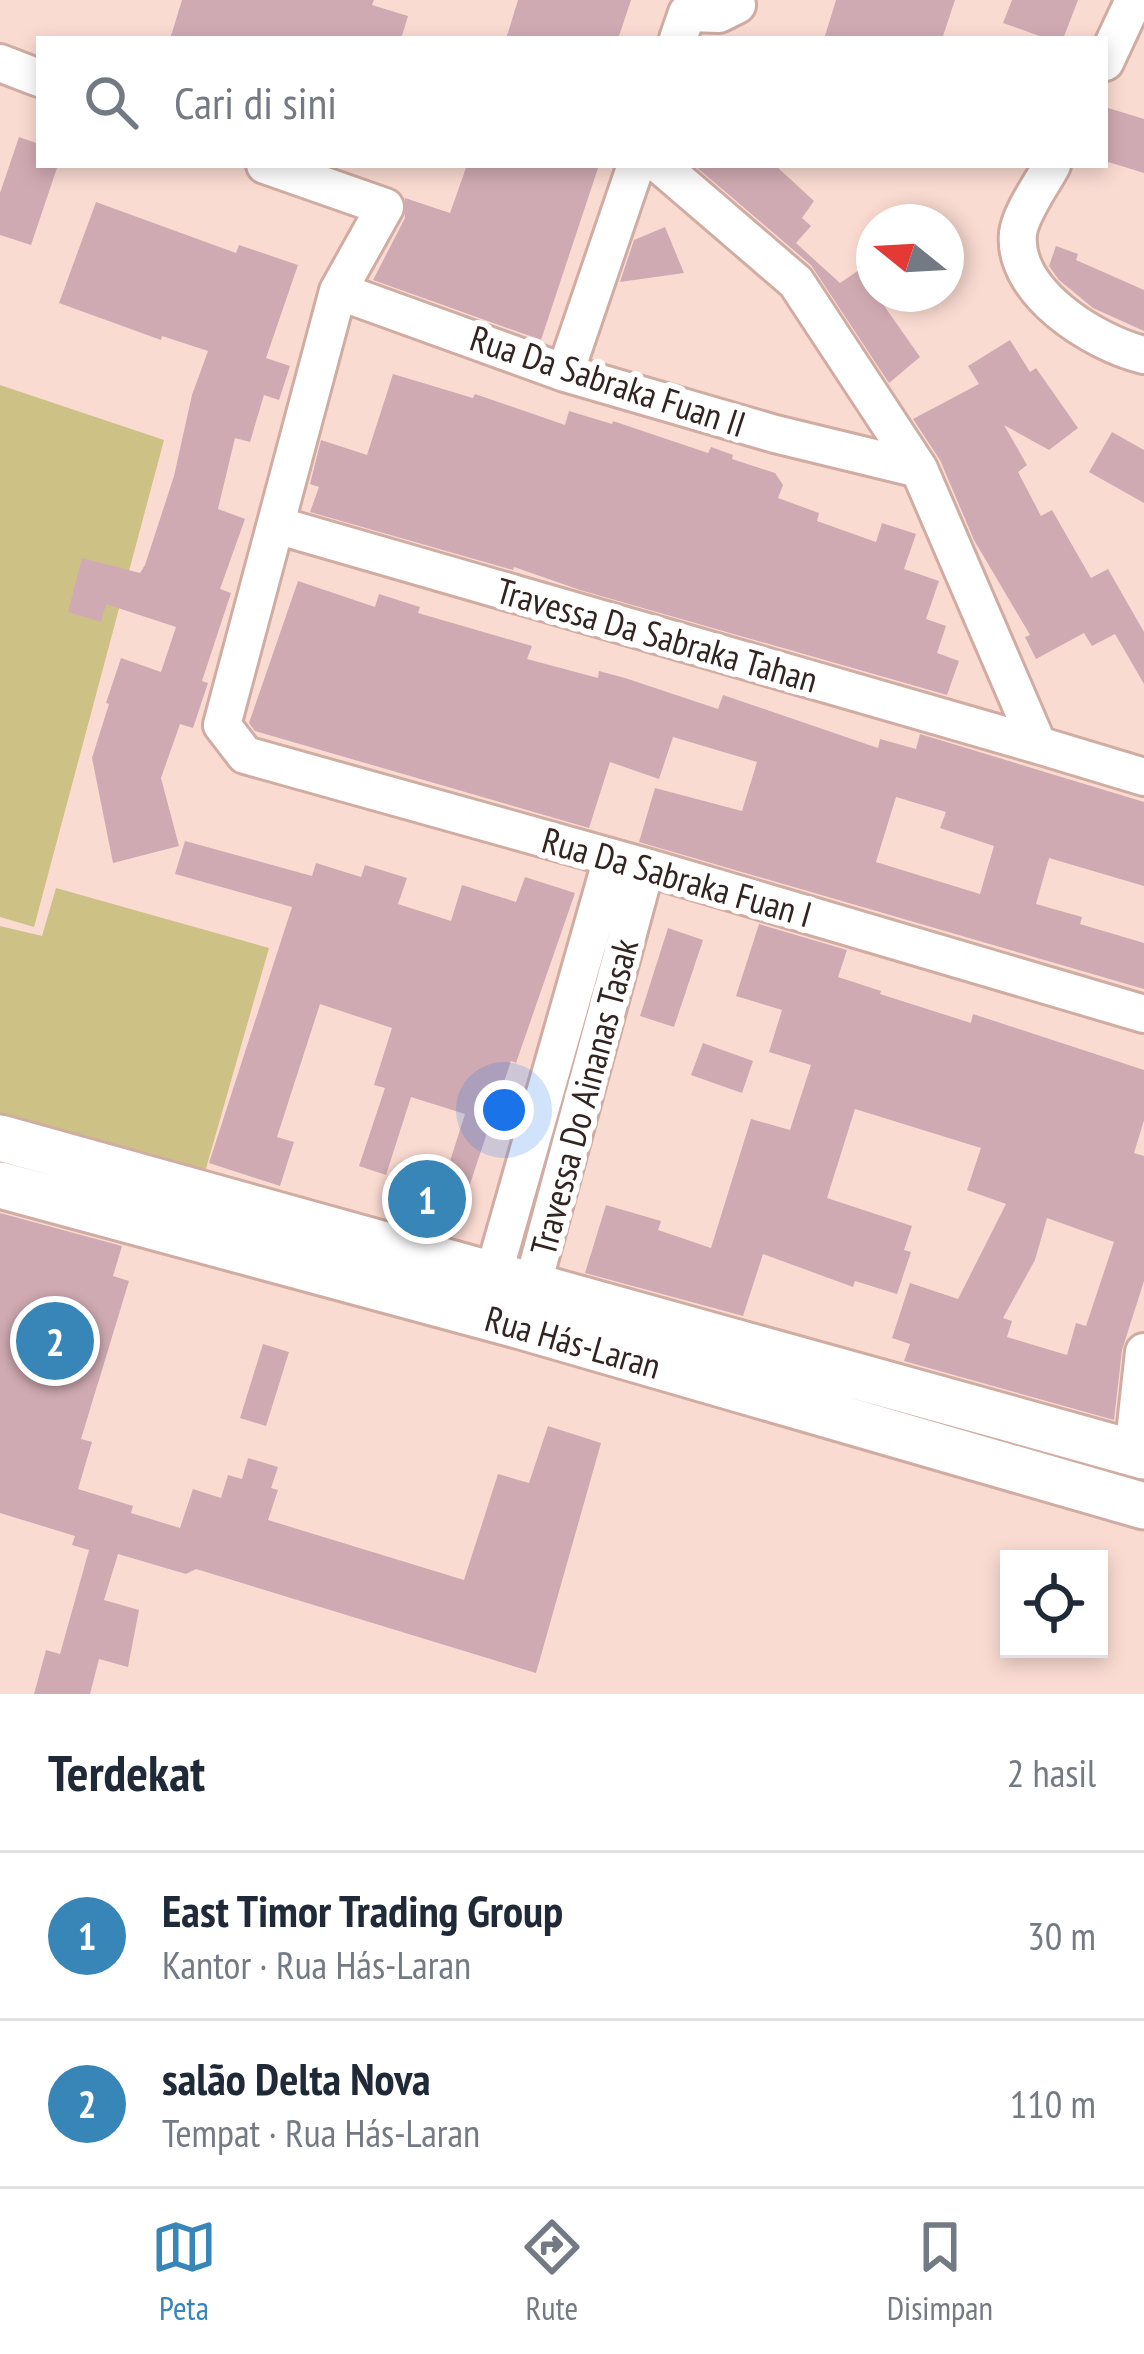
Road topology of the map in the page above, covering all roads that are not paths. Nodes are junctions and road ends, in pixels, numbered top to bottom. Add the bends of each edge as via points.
1 (733, 0) edge
2 (1134, 0) edge
3 (679, 36) edge
4 (1108, 56) edge
5 (0, 63) edge
6 (36, 78) edge
7 (274, 168) edge
8 (636, 168) edge
9 (663, 168) edge
10 (1050, 168) edge
11 (338, 291) junction
12 (1144, 355) edge
13 (565, 373) junction
14 (919, 469) junction
15 (275, 525) junction
16 (1038, 745) junction
17 (1144, 776) edge
18 (630, 862) junction
19 (1144, 1014) edge
20 (0, 1138) edge
21 (0, 1185) edge
22 (507, 1301) junction
23 (1144, 1352) edge
24 (1138, 1455) edge
25 (1144, 1506) edge

1 - 3 street via 719,14 687,13
2 - 4 street
5 - 6 street
7 - 11 street via 385,207
8 - 13 street
9 - 14 street via 796,282
10 - 12 street via 1018,231 1023,273 1040,296 1121,349
11 - 13 street, Rua Da Sabraka Fuan II
11 - 15 street
13 - 14 street, Rua Da Sabraka Fuan II
14 - 16 street
15 - 16 street, Travessa Da Sabraka Tahan
15 - 18 street, Rua Da Sabraka Fuan I via 222,725 245,755
16 - 17 street
18 - 19 street, Rua Da Sabraka Fuan I
18 - 22 street, Travessa Do Ainanas Tasak
20 - 22 main road, Rua Hás-Laran
21 - 22 main road, Rua Hás-Laran
22 - 24 main road, Rua Hás-Laran
22 - 25 main road, Rua Hás-Laran
23 - 24 street

